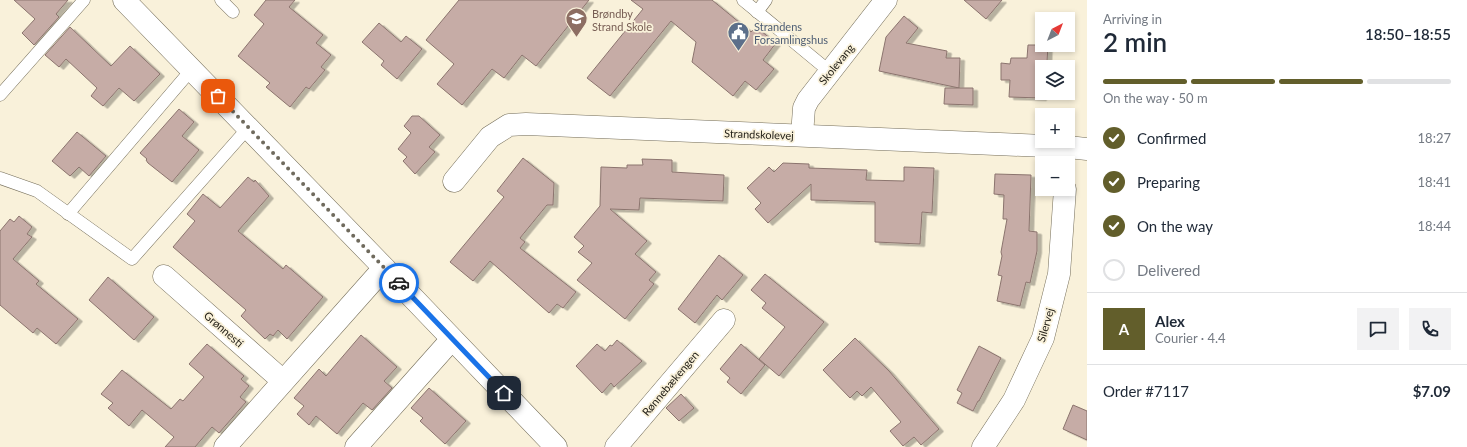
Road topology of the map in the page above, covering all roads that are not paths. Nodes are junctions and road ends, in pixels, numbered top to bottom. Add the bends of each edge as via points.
1 (84, 0) edge
2 (124, 0) edge
3 (221, 0) edge
4 (743, 0) edge
5 (766, 0) edge
6 (886, 0) edge
7 (233, 12) dead end
8 (757, 12) junction
9 (192, 69) junction
10 (829, 71) junction
11 (0, 95) edge
12 (248, 128) junction
13 (802, 135) junction
14 (1074, 153) edge
15 (0, 178) edge
16 (454, 181) dead end
17 (1065, 196) edge
18 (68, 214) junction
19 (384, 268) junction
20 (164, 276) dead end
21 (724, 320) dead end
22 (452, 339) junction
23 (283, 381) junction
24 (225, 447) edge
25 (356, 447) edge
26 (556, 447) edge
27 (616, 447) edge
28 (983, 447) edge

1 - 11 lane
2 - 9 street
3 - 7 lane
4 - 8 lane
5 - 8 lane
6 - 10 street, Skolevang
8 - 10 lane
9 - 12 street
9 - 18 lane
10 - 13 street, Skolevang via 804,108
12 - 18 lane via 132,259
12 - 19 street
13 - 14 street, Strandskolevej
13 - 16 street, Strandskolevej via 509,125 490,137
15 - 18 lane via 37,190
17 - 28 street, Silervej via 1059,274 1043,338 1014,400
19 - 22 street
19 - 23 street
20 - 23 street, Grønnesti
21 - 27 street, Rønnebækengen
22 - 25 street
22 - 26 street
23 - 24 street

